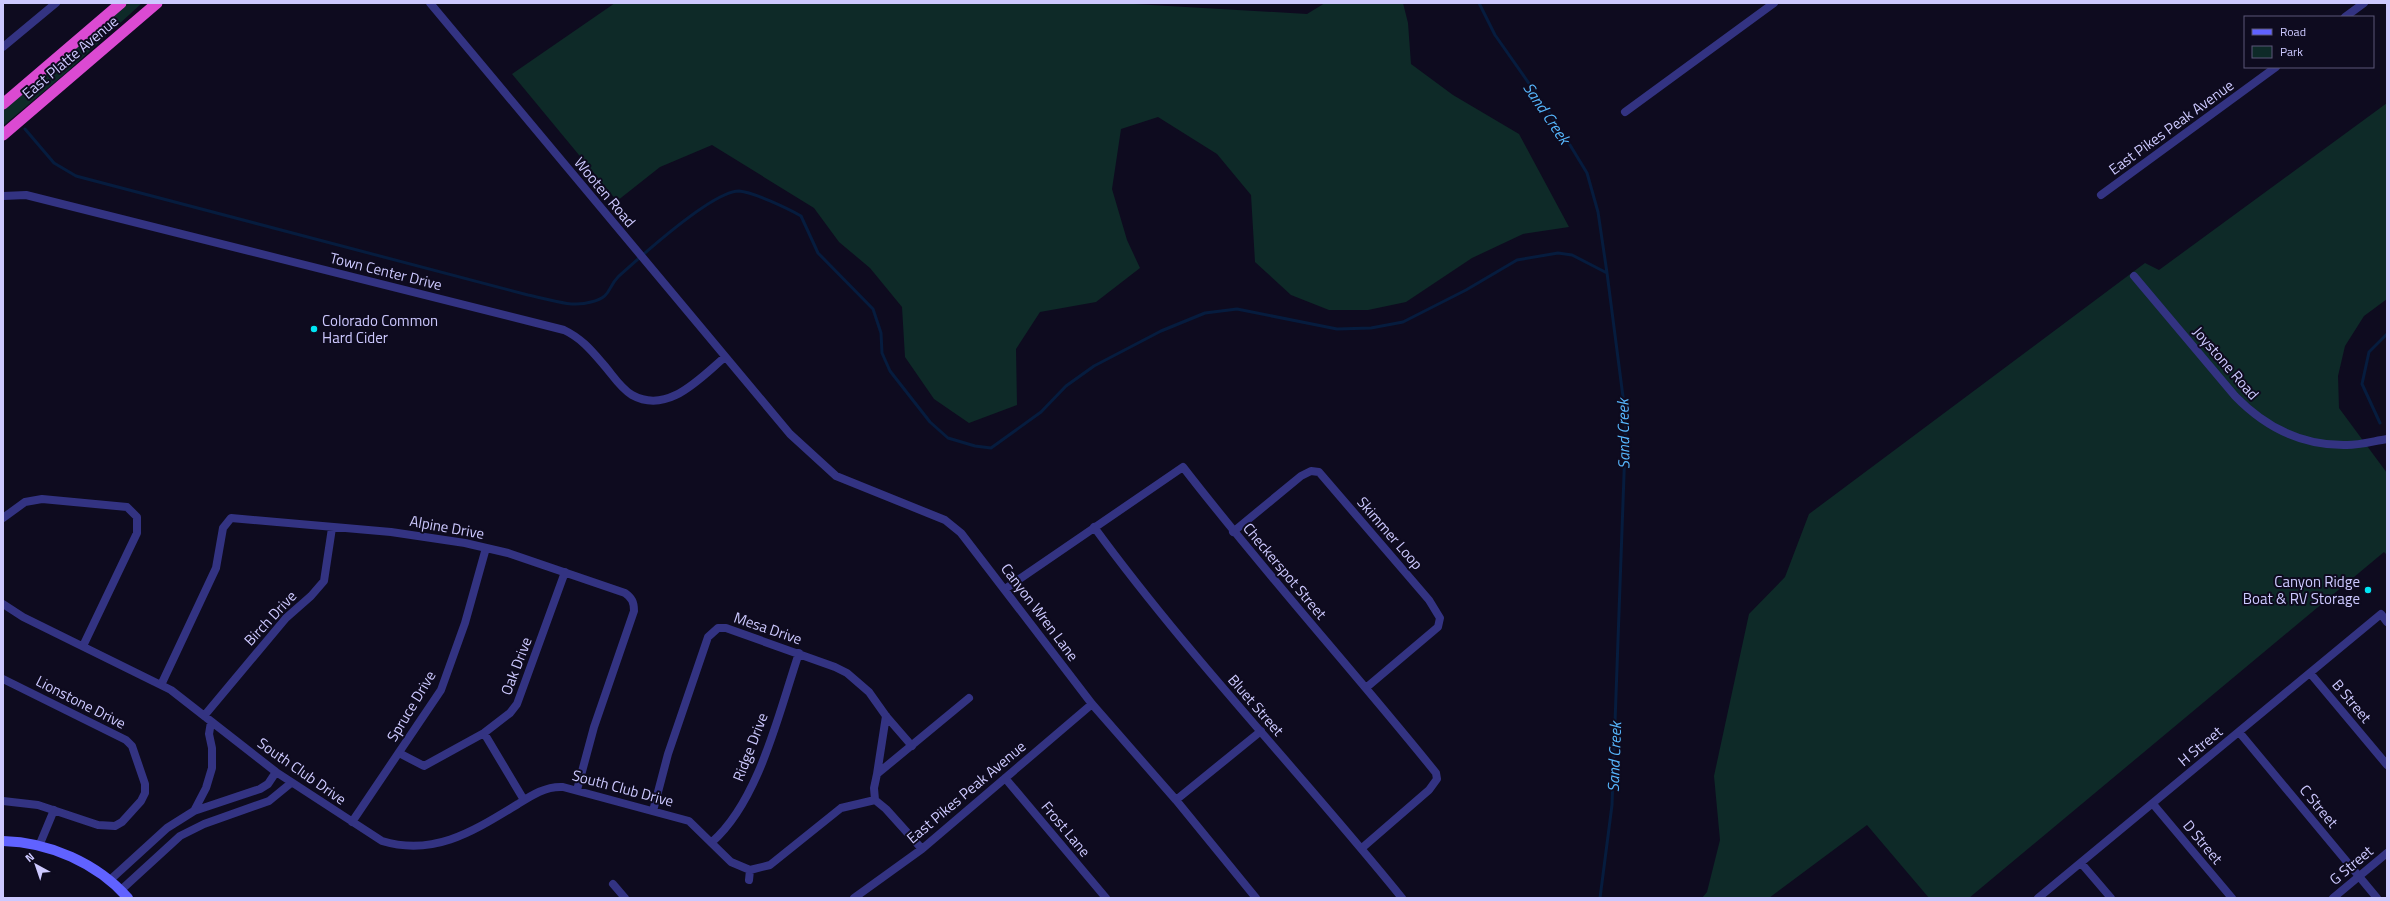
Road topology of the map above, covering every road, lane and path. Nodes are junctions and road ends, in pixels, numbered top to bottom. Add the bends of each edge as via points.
1 (56, 3) edge
2 (121, 3) edge
3 (157, 3) edge
4 (430, 3) edge
5 (1774, 3) edge
6 (2364, 3) edge
7 (2346, 16) edge
8 (3, 48) edge
9 (2275, 68) edge
10 (3, 104) edge
11 (1625, 112) dead end
12 (3, 135) edge
13 (2101, 195) dead end
14 (3, 196) edge
15 (2134, 276) dead end
16 (725, 357) junction
17 (760, 398) joint
18 (2387, 439) edge
19 (3, 518) edge
20 (1094, 527) junction
21 (332, 528) junction
22 (1233, 532) junction
23 (486, 548) junction
24 (565, 572) junction
25 (1005, 589) junction
26 (3, 604) edge
27 (2387, 622) edge
28 (83, 646) junction
29 (799, 653) junction
30 (2310, 673) junction
31 (3, 679) edge
32 (161, 684) junction
33 (1367, 687) junction
34 (969, 698) dead end
35 (1092, 704) junction
36 (204, 716) junction
37 (886, 716) junction
38 (211, 722) junction
39 (484, 732) junction
40 (1261, 732) junction
41 (2239, 732) junction
42 (912, 746) junction
43 (399, 754) junction
44 (2387, 765) edge
45 (276, 772) junction
46 (877, 774) junction
47 (1005, 778) junction
48 (291, 783) junction
49 (577, 790) junction
50 (524, 800) junction
51 (875, 800) junction
52 (1176, 800) junction
53 (3, 801) edge
54 (2153, 804) junction
55 (54, 810) junction
56 (194, 811) junction
57 (653, 811) junction
58 (352, 822) junction
59 (3, 841) edge
60 (712, 842) junction
61 (39, 846) junction
62 (1362, 848) junction
63 (922, 849) junction
64 (2387, 853) edge
65 (2081, 863) junction
66 (750, 870) junction
67 (2359, 876) junction
68 (110, 880) junction
69 (749, 880) dead end
70 (613, 884) dead end
71 (121, 890) junction
72 (128, 898) edge
73 (625, 898) edge
74 (854, 898) edge
75 (1106, 898) edge
76 (1256, 898) edge
77 (1402, 898) edge
78 (2038, 898) edge
79 (2111, 898) edge
80 (2232, 898) edge
81 (2333, 898) edge
82 (2377, 898) edge

1 - 8 street
2 - 10 highway, East Platte Avenue
3 - 12 highway, East Platte Avenue
4 - 16 street, Wooten Road
5 - 11 street
6 - 7 street
9 - 13 street, East Pikes Peak Avenue
14 - 16 street, Town Center Drive via 26,195 564,330 582,340 624,388 641,399 652,401 672,398
15 - 18 street, Joystone Road via 2235,396 2248,410 2270,426 2318,444 2348,446
16 - 17 street, Wooten Road
17 - 25 street, Canyon Wren Lane via 790,434 836,476 945,520 974,548
19 - 28 street via 25,502 42,499 127,507 137,517 137,533
20 - 22 street, Checkerspot Street via 1183,468
20 - 25 street, Checkerspot Street
20 - 40 street, Bluet Street via 1152,606
21 - 23 street, Alpine Drive via 398,533
21 - 32 street, Alpine Drive via 238,517 226,522 216,568
21 - 36 street, Birch Drive via 324,581 286,618
22 - 33 street, Checkerspot Street
22 - 33 street, Skimmer Loop via 1301,476 1311,471 1319,472 1381,542 1429,600 1440,618 1438,627
23 - 24 street, Alpine Drive
23 - 43 street, Spruce Drive via 465,623 441,690
24 - 39 street, Oak Drive via 518,704
24 - 49 street, Alpine Drive via 625,593 631,597 634,604 634,611 594,727
25 - 35 street, Canyon Wren Lane
26 - 28 street, South Club Drive via 22,617
27 - 30 street, H Street via 2381,614
28 - 32 street, South Club Drive
29 - 37 street, Mesa Drive via 847,673 869,692
29 - 57 street, Mesa Drive via 726,628 712,631 679,720
29 - 60 street, Ridge Drive via 758,772 731,823
30 - 41 street, H Street
30 - 44 street, B Street
31 - 55 street, Lionstone Drive via 116,734 132,746 145,784 145,793 122,822 107,827
32 - 36 street, South Club Drive
33 - 62 street, Checkerspot Street via 1436,774 1437,779 1429,790
34 - 42 street
35 - 47 street, East Pikes Peak Avenue
35 - 52 street, Canyon Wren Lane
36 - 38 street, South Club Drive
37 - 42 street, Mesa Drive
37 - 46 street
38 - 45 street, South Club Drive
38 - 56 street via 209,734 212,768 206,788
39 - 43 street, Oak Drive via 424,766
39 - 50 street
40 - 52 street
40 - 62 street, Bluet Street
41 - 54 street, H Street
41 - 67 street, C Street
42 - 46 street
43 - 58 street, Spruce Drive
45 - 48 street, South Club Drive
45 - 56 street via 268,784 260,789
46 - 51 street
47 - 63 street, East Pikes Peak Avenue
47 - 75 street, Frost Lane
48 - 58 street, South Club Drive
48 - 71 street via 269,801 204,824 180,836
49 - 50 street, South Club Drive via 555,786
49 - 57 street, South Club Drive
50 - 58 street, South Club Drive via 475,830 440,843 393,844
51 - 63 street
51 - 66 street via 841,808 770,865
52 - 76 street, Canyon Wren Lane
53 - 55 street, Lionstone Drive via 38,805
54 - 65 street, H Street
54 - 80 street, D Street
55 - 61 street
56 - 68 street via 167,828
57 - 60 street, South Club Drive via 689,821
59 - 61 main road
60 - 66 street, South Club Drive via 731,862
61 - 68 main road via 84,863
62 - 77 street, Bluet Street
63 - 74 street, East Pikes Peak Avenue
64 - 67 street, G Street
65 - 78 street, H Street
65 - 79 street
66 - 69 street
67 - 81 street, G Street
67 - 82 street, C Street
68 - 71 main road
70 - 73 street
71 - 72 main road

